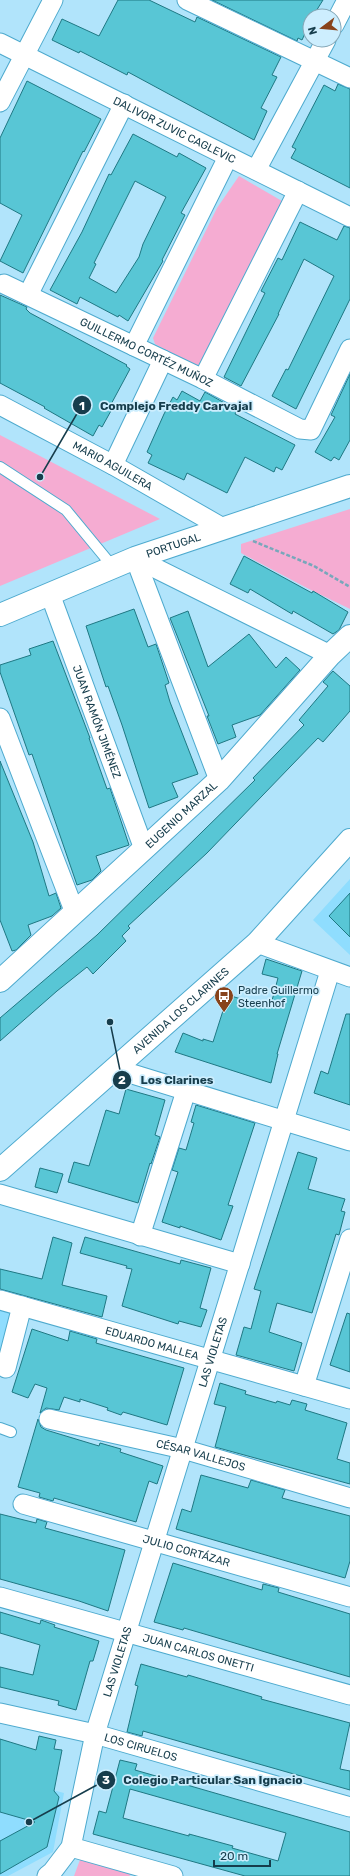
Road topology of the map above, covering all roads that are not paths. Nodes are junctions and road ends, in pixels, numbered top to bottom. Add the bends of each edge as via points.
1 (53, 0) edge
2 (187, 0) edge
3 (347, 0) edge
4 (342, 10) edge
5 (0, 43) edge
6 (322, 48) edge
7 (24, 55) junction
8 (315, 61) junction
9 (350, 78) edge
10 (0, 102) edge
11 (124, 104) junction
12 (228, 157) junction
13 (256, 170) junction
14 (298, 191) junction
15 (350, 217) edge
16 (4, 284) dead end
17 (28, 295) junction
18 (134, 346) junction
19 (350, 349) edge
20 (164, 360) junction
21 (202, 379) junction
22 (0, 405) edge
23 (113, 464) junction
24 (0, 467) edge
25 (350, 486) edge
26 (223, 528) junction
27 (135, 558) junction
28 (114, 567) junction
29 (50, 594) junction
30 (0, 615) edge
31 (350, 636) edge
32 (330, 655) junction
33 (0, 718) edge
34 (219, 780) junction
35 (350, 840) edge
36 (144, 849) junction
37 (75, 913) junction
38 (256, 943) junction
39 (330, 971) junction
40 (1, 976) edge
41 (350, 977) edge
42 (116, 1069) junction
43 (186, 1090) junction
44 (284, 1120) junction
45 (350, 1141) edge
46 (0, 1170) edge
47 (0, 1194) edge
48 (140, 1236) junction
49 (350, 1239) edge
50 (240, 1264) junction
51 (0, 1300) edge
52 (22, 1306) junction
53 (210, 1360) junction
54 (6, 1368) dead end
55 (304, 1386) junction
56 (350, 1399) edge
57 (49, 1419) dead end
58 (0, 1428) edge
59 (11, 1432) dead end
60 (183, 1449) junction
61 (350, 1498) edge
62 (22, 1504) dead end
63 (154, 1542) junction
64 (0, 1597) edge
65 (350, 1597) edge
66 (127, 1632) junction
67 (350, 1695) edge
68 (0, 1713) edge
69 (95, 1734) junction
70 (350, 1807) edge
71 (71, 1847) junction
72 (145, 1872) edge
73 (51, 1875) edge
74 (173, 1876) edge

1 - 7 street
2 - 8 street
3 - 4 street
5 - 7 street, DALIVOR ZUVIC CAGLEVIC
6 - 8 street
7 - 10 street
7 - 11 street, DALIVOR ZUVIC CAGLEVIC
8 - 9 street
8 - 13 street
11 - 12 street, DALIVOR ZUVIC CAGLEVIC
11 - 17 street
12 - 13 street, DALIVOR ZUVIC CAGLEVIC
12 - 18 street
13 - 14 street, DALIVOR ZUVIC CAGLEVIC
14 - 15 street, DALIVOR ZUVIC CAGLEVIC
14 - 21 street
16 - 17 street, GUILLERMO CORTÉZ MUÑOZ
17 - 18 street, GUILLERMO CORTÉZ MUÑOZ
18 - 20 street, GUILLERMO CORTÉZ MUÑOZ
19 - 21 street, GUILLERMO CORTÉZ MUÑOZ via 311,430 300,429
20 - 21 street, GUILLERMO CORTÉZ MUÑOZ
20 - 23 street
22 - 23 street, MARIO AGUILERA
23 - 26 street, MARIO AGUILERA
24 - 28 lane via 66,510
25 - 26 main road, PORTUGAL
26 - 27 main road, PORTUGAL
27 - 28 main road, PORTUGAL
27 - 32 street
27 - 34 street
28 - 29 main road, PORTUGAL
29 - 30 main road, PORTUGAL
29 - 36 street, JUAN RAMÓN JIMÉNEZ
31 - 32 main road, EUGENIO MARZAL
32 - 34 main road, EUGENIO MARZAL
33 - 37 street
34 - 36 main road, EUGENIO MARZAL
35 - 38 main road, AVENIDA LOS CLARINES
36 - 37 main road, EUGENIO MARZAL
37 - 40 main road, EUGENIO MARZAL
38 - 39 street
38 - 42 main road, AVENIDA LOS CLARINES
39 - 41 street
39 - 44 street, LAS VIOLETAS
42 - 43 street
42 - 46 main road, AVENIDA LOS CLARINES
43 - 44 street
43 - 48 street
44 - 45 street
44 - 50 street, LAS VIOLETAS
47 - 48 street
48 - 50 street
49 - 55 street
50 - 53 street, LAS VIOLETAS
51 - 52 street, EDUARDO MALLEA
52 - 53 street, EDUARDO MALLEA
52 - 54 street
53 - 55 street, EDUARDO MALLEA
53 - 60 street, LAS VIOLETAS
55 - 56 street, EDUARDO MALLEA
57 - 60 street, CÉSAR VALLEJOS
58 - 59 lane
60 - 61 street, CÉSAR VALLEJOS
60 - 63 street, LAS VIOLETAS
62 - 63 street, JULIO CORTÁZAR
63 - 65 street, JULIO CORTÁZAR
63 - 66 street, LAS VIOLETAS
64 - 66 street, JUAN CARLOS ONETTI
66 - 67 street, JUAN CARLOS ONETTI
66 - 69 street, LAS VIOLETAS
68 - 69 street, LOS CIRUELOS
69 - 70 street, LOS CIRUELOS
69 - 71 street, LAS VIOLETAS
71 - 72 street
71 - 73 street
72 - 74 street

